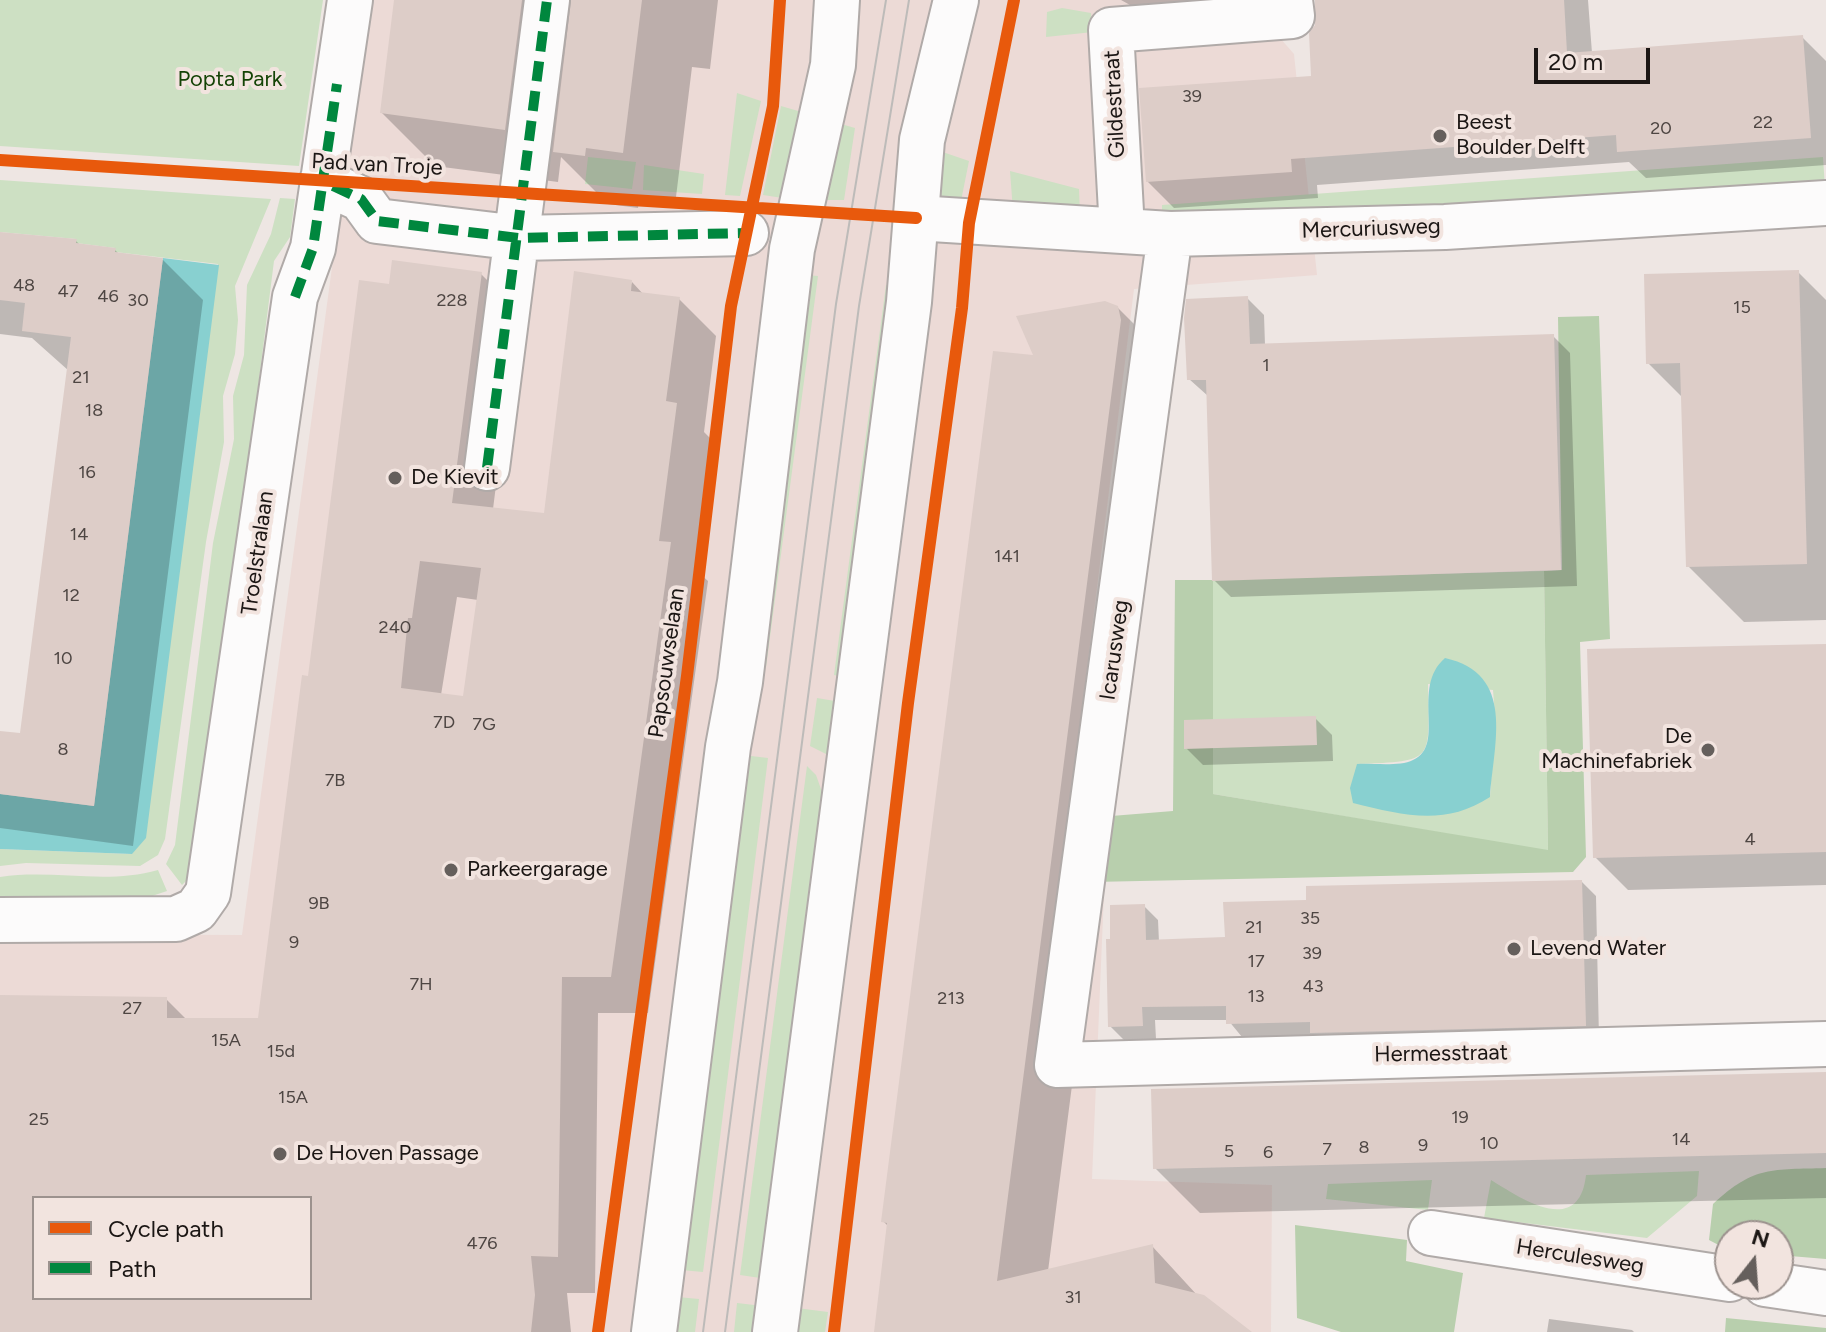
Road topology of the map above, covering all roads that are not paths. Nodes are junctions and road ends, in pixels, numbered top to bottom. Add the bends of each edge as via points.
1 (350, 0) edge
2 (547, 0) edge
3 (837, 0) edge
4 (956, 0) edge
5 (1290, 0) edge
6 (322, 181) junction
7 (1826, 203) edge
8 (916, 218) junction
9 (1122, 230) junction
10 (746, 233) dead end
11 (1170, 234) junction
12 (519, 238) junction
13 (487, 468) dead end
14 (0, 920) edge
15 (1826, 1044) edge
16 (1057, 1065) joint
17 (1431, 1233) dead end
18 (1714, 1277) edge
19 (1794, 1288) edge
20 (1826, 1293) edge
21 (654, 1332) edge
22 (775, 1332) edge

1 - 6 street, Troelstralaan
2 - 12 street
3 - 21 street via 833,65 784,304
4 - 8 street via 922,140
5 - 9 street, Gildestraat via 1292,16 1111,30
6 - 12 street via 361,199 377,221
6 - 14 street, Troelstralaan via 313,248 295,297 208,893 196,910 176,919
7 - 11 street, Mercuriusweg via 1445,227
8 - 9 street, Mercuriusweg
8 - 22 street
9 - 11 street, Mercuriusweg
10 - 12 street
11 - 16 street, Icarusweg
12 - 13 street
15 - 16 street, Hermesstraat
17 - 18 street, Herculesweg
19 - 20 street

